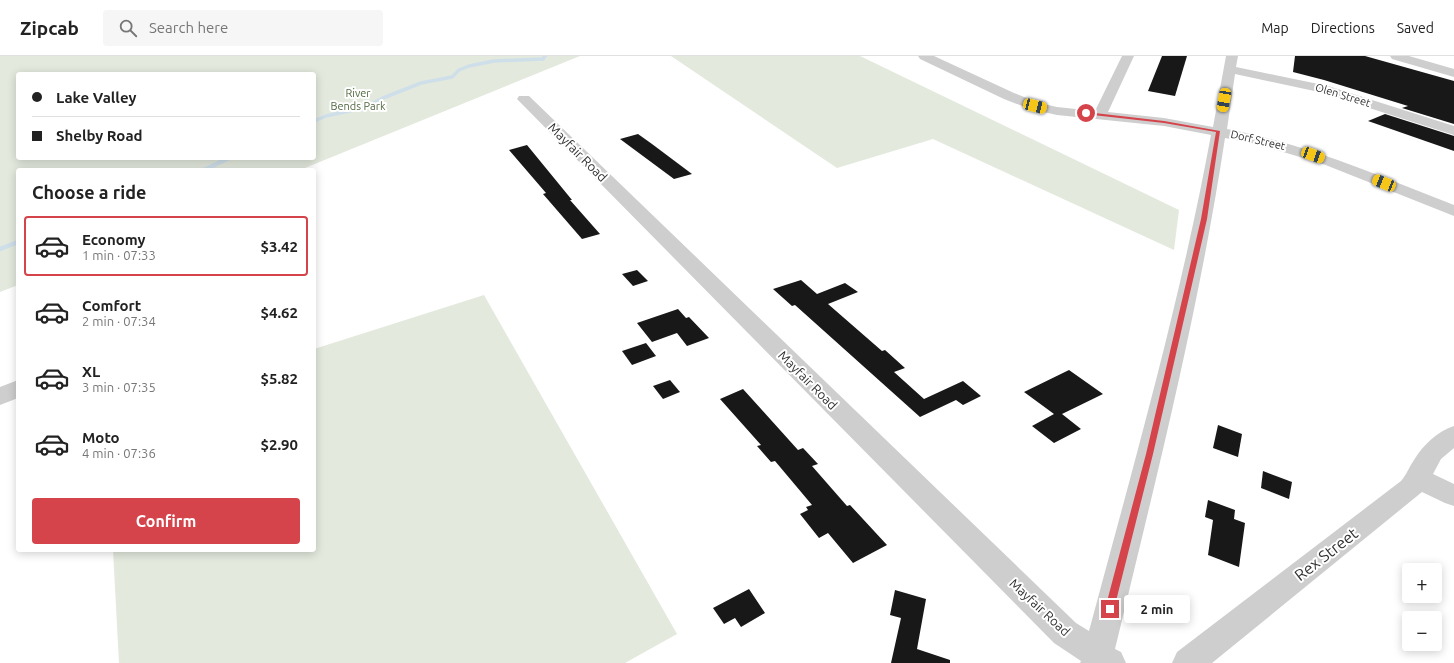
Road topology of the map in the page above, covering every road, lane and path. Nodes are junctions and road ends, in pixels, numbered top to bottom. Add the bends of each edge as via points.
1 (924, 56) edge
2 (1128, 56) edge
3 (1396, 56) edge
4 (1231, 63) edge
5 (1454, 73) edge
6 (524, 99) dead end
7 (1100, 115) junction
8 (1218, 131) junction
9 (1454, 132) edge
10 (1454, 211) edge
11 (16, 389) edge
12 (0, 396) edge
13 (1454, 435) edge
14 (1419, 478) junction
15 (1454, 496) edge
16 (1101, 660) edge
17 (1188, 663) edge

1 - 7 street, Dorf Street via 1035,106
2 - 7 street
3 - 5 street
4 - 8 street
4 - 9 street, Olen Street via 1275,78 1328,90
6 - 16 street, Mayfair Road via 1047,615
7 - 8 street, Dorf Street
8 - 10 street, Dorf Street via 1313,155
8 - 16 street via 1204,219
11 - 12 street
13 - 14 street, Rex Street via 1432,453
14 - 15 street
14 - 17 street, Rex Street via 1410,488

